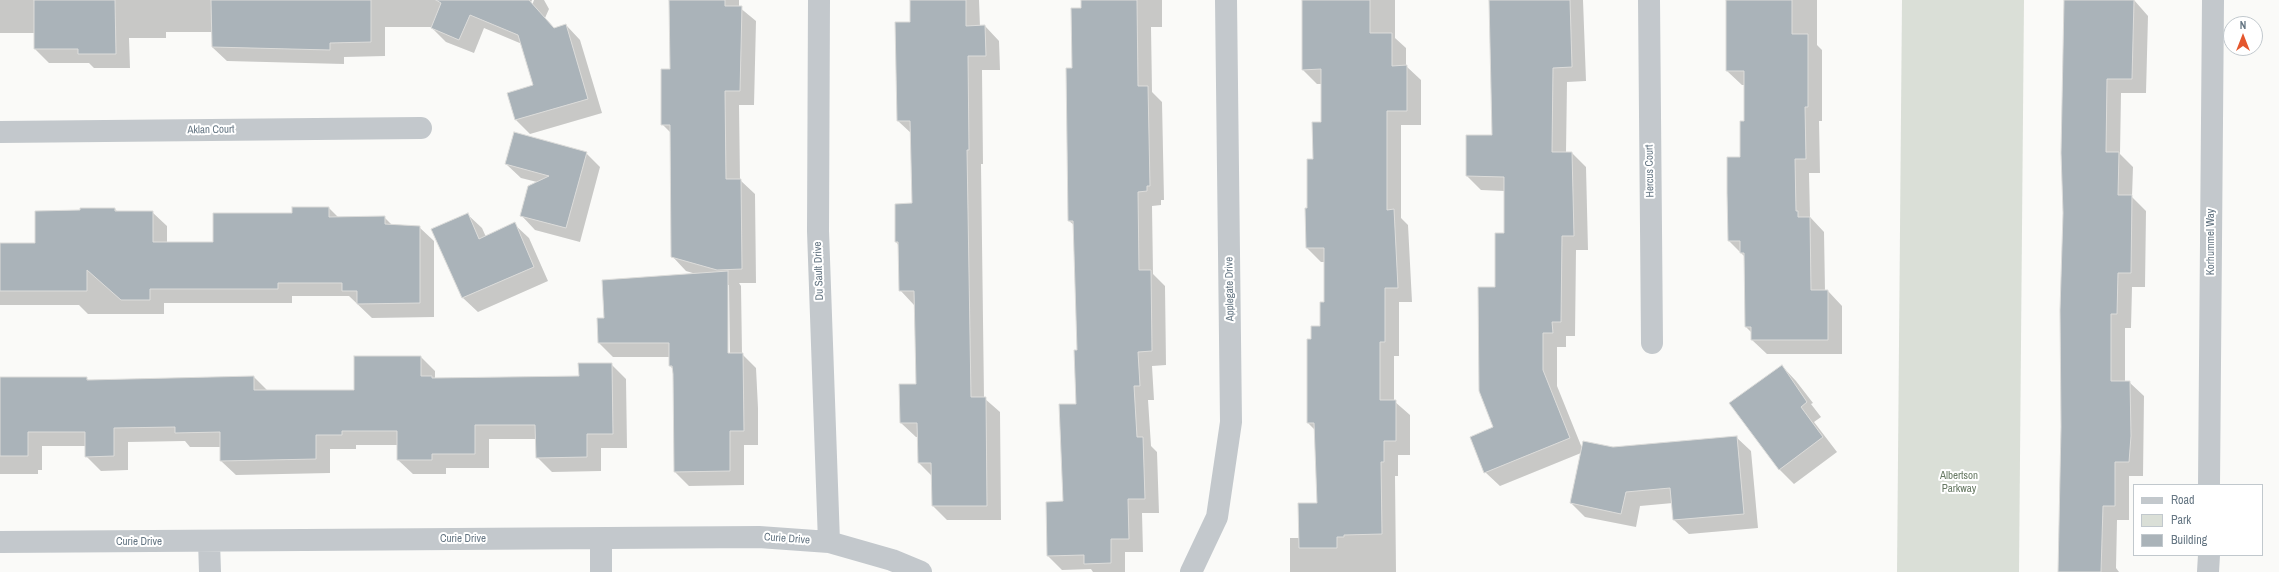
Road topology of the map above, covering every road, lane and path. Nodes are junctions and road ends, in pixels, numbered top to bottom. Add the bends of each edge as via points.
1 (819, 0) edge
2 (1226, 0) edge
3 (1649, 0) edge
4 (2213, 0) edge
5 (421, 128) dead end
6 (0, 132) edge
7 (1652, 343) dead end
8 (2209, 484) edge
9 (601, 538) junction
10 (209, 541) junction
11 (0, 542) edge
12 (829, 542) junction
13 (2209, 556) edge
14 (210, 572) edge
15 (601, 572) edge
16 (920, 572) edge
17 (1191, 572) edge
18 (2208, 572) edge

1 - 12 street, Du Sault Drive via 818,231
2 - 17 street, Applegate Drive via 1231,422 1217,516
3 - 7 street, Hercus Court
4 - 8 street, Korhummel Way
5 - 6 street, Aklan Court
9 - 10 street, Curie Drive
9 - 12 street, Curie Drive via 759,537
9 - 15 street
10 - 11 street, Curie Drive
10 - 14 street
12 - 16 street, Curie Drive via 892,560
13 - 18 street

